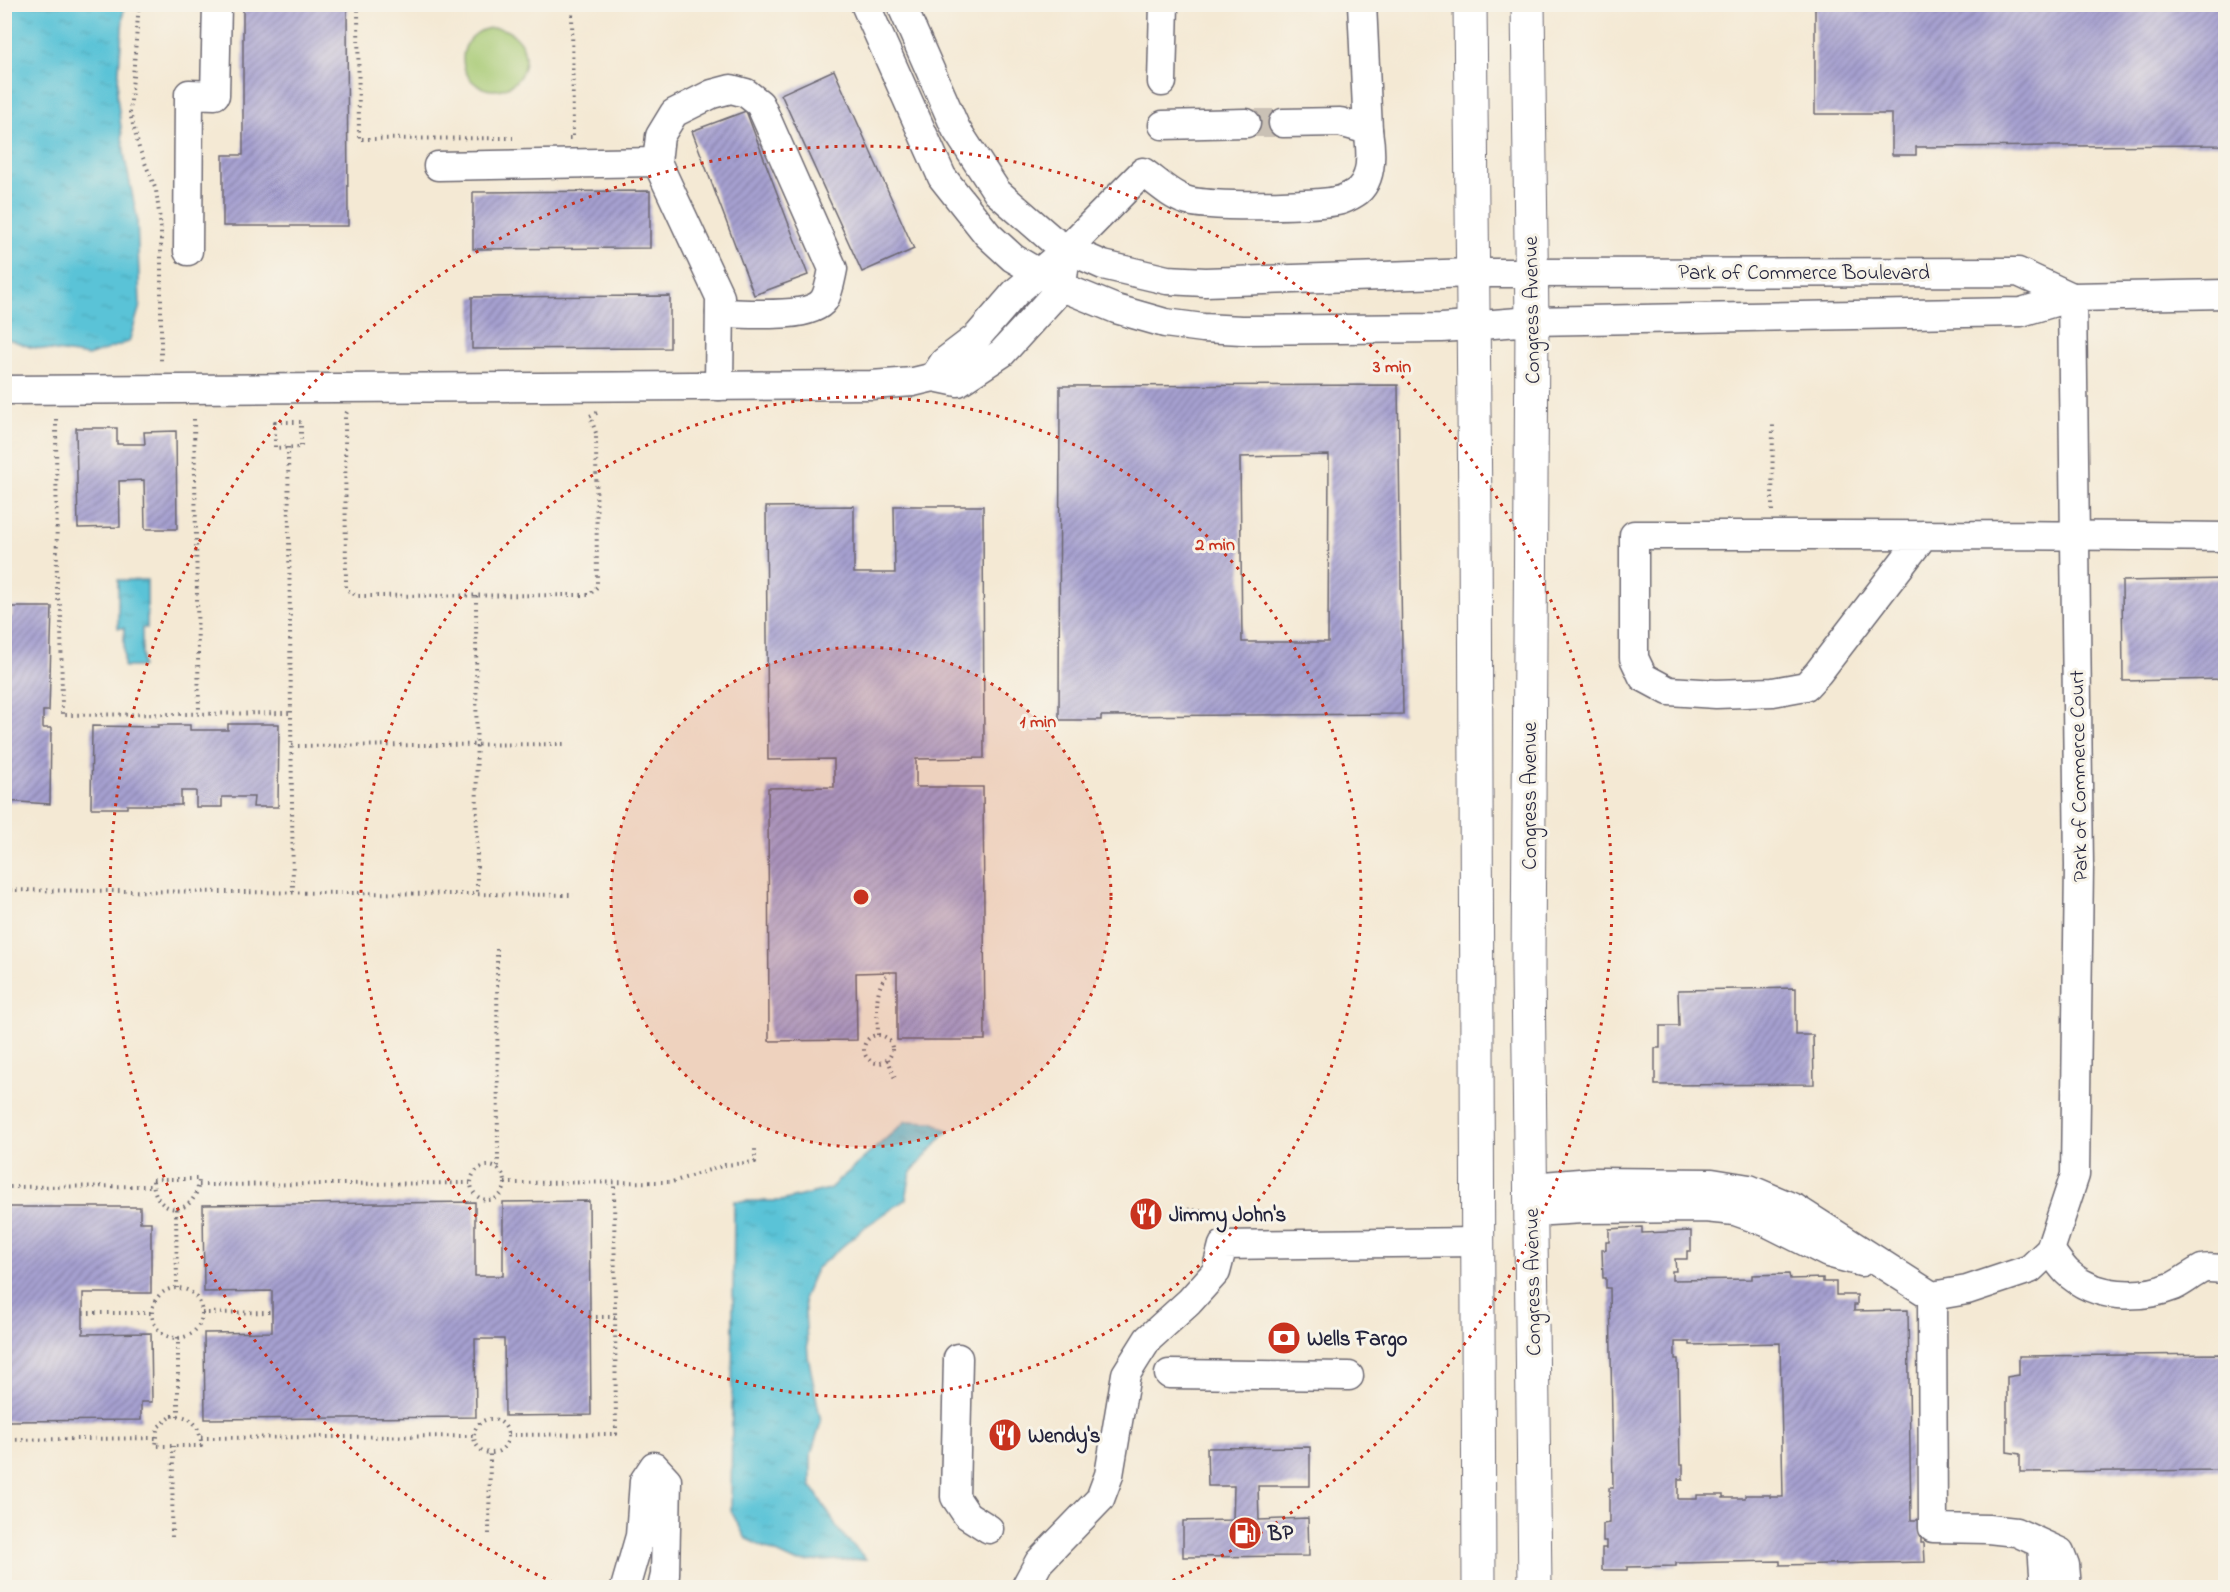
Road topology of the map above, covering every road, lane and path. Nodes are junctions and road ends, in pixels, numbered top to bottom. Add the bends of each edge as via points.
1 (139, 4) edge
2 (217, 4) edge
3 (358, 4) edge
4 (572, 4) edge
5 (865, 4) edge
6 (901, 4) edge
7 (1164, 4) edge
8 (1362, 4) edge
9 (1470, 4) edge
10 (1527, 4) edge
11 (1162, 82) dead end
12 (1246, 123) tunnel mouth
13 (1283, 123) tunnel mouth
14 (1163, 125) dead end
15 (1368, 130) junction
16 (515, 138) dead end
17 (561, 138) dead end
18 (657, 162) junction
19 (438, 166) dead end
20 (1067, 249) junction
21 (188, 251) dead end
22 (1473, 273) junction
23 (1531, 273) junction
24 (1050, 279) junction
25 (2226, 294) edge
26 (2072, 297) junction
27 (720, 313) junction
28 (1532, 321) junction
29 (1473, 325) junction
30 (161, 362) dead end
31 (719, 386) junction
32 (4, 390) edge
33 (600, 411) dead end
34 (347, 412) dead end
35 (56, 419) dead end
36 (194, 419) dead end
37 (1773, 422) dead end
38 (288, 447) junction
39 (1772, 535) junction
40 (1924, 535) junction
41 (2075, 535) junction
42 (2226, 537) edge
43 (476, 596) junction
44 (291, 713) junction
45 (199, 714) junction
46 (477, 744) junction
47 (566, 744) dead end
48 (292, 746) junction
49 (4, 890) edge
50 (293, 892) junction
51 (477, 894) junction
52 (574, 895) dead end
53 (497, 949) dead end
54 (890, 972) dead end
55 (878, 1035) junction
56 (888, 1059) junction
57 (894, 1079) dead end
58 (755, 1147) dead end
59 (498, 1169) junction
60 (614, 1182) junction
61 (470, 1183) junction
62 (505, 1183) junction
63 (199, 1185) junction
64 (153, 1186) junction
65 (4, 1187) edge
66 (1532, 1200) junction
67 (176, 1209) junction
68 (1182, 1209) dead end
69 (1272, 1209) dead end
70 (1203, 1211) dead end
71 (1272, 1226) dead end
72 (1477, 1242) junction
73 (2049, 1250) junction
74 (2226, 1269) edge
75 (177, 1288) junction
76 (1932, 1296) junction
77 (272, 1312) dead end
78 (83, 1313) dead end
79 (152, 1313) junction
80 (202, 1313) junction
81 (590, 1317) dead end
82 (615, 1317) junction
83 (178, 1337) junction
84 (958, 1358) dead end
85 (1169, 1374) dead end
86 (1349, 1376) dead end
87 (178, 1416) junction
88 (508, 1435) junction
89 (474, 1436) junction
90 (156, 1438) junction
91 (201, 1438) junction
92 (4, 1440) edge
93 (173, 1446) junction
94 (490, 1453) junction
95 (989, 1529) dead end
96 (489, 1534) dead end
97 (172, 1537) dead end
98 (2042, 1545) junction
99 (625, 1587) edge
100 (662, 1587) edge
101 (1025, 1587) edge
102 (1479, 1587) edge
103 (1535, 1587) edge
104 (2045, 1587) edge
105 (2067, 1587) edge

1 - 30 path via 130,113 156,190 161,228
2 - 21 street via 215,95 189,94
3 - 16 path via 359,139
4 - 17 path via 573,138
5 - 24 street, Park of Commerce Boulevard via 942,177 987,235 1013,258
6 - 20 street, Park of Commerce Boulevard via 956,129 998,192
7 - 11 street
8 - 15 street
9 - 22 main road
10 - 23 main road, Congress Avenue
12 - 14 street
13 - 15 street via 1340,122
15 - 20 street via 1368,174 1359,190 1341,200 1213,205 1184,200 1143,172
18 - 19 street
18 - 27 street via 720,297
18 - 27 street via 660,136 674,113 712,94 731,89 746,93 760,104 833,268 824,300 813,309 794,313
20 - 22 street, Park of Commerce Boulevard via 1103,265 1167,280
20 - 24 street
22 - 23 street, Park of Commerce Boulevard
22 - 29 main road
23 - 26 street, Park of Commerce Boulevard via 2018,272
23 - 28 main road, Congress Avenue
24 - 29 street, Park of Commerce Boulevard via 1116,309 1165,323 1203,328
24 - 31 street via 1002,353 958,382 933,377 871,385
25 - 26 street, Park of Commerce Boulevard
26 - 28 street, Park of Commerce Boulevard via 2021,312
26 - 41 street, Park of Commerce Court
27 - 31 street
28 - 29 street, Park of Commerce Boulevard
28 - 66 main road, Congress Avenue via 1528,956
29 - 72 main road
31 - 32 street
33 - 43 path via 590,416 597,434 597,587 589,595
34 - 43 path via 346,590 357,596
35 - 45 path via 62,715
36 - 45 path
37 - 39 path
38 - 38 path via 301,447 301,422 275,422 275,448
38 - 44 path
39 - 40 street
39 - 40 street via 1634,535 1634,658 1642,677 1669,691 1716,694 1773,692 1806,686
40 - 41 street
41 - 42 street
41 - 73 street, Park of Commerce Court via 2079,866 2075,1175
43 - 46 path
44 - 45 path
44 - 48 path
46 - 47 path
46 - 48 path
46 - 51 path
48 - 50 path
49 - 50 path
50 - 51 path
51 - 52 path
53 - 59 path
54 - 55 path via 878,990
55 - 56 path via 891,1044
55 - 56 path via 865,1044 867,1059 877,1064
56 - 57 path
58 - 60 path via 755,1162 717,1167 672,1182
59 - 61 path via 477,1169
59 - 62 path
60 - 62 path
60 - 82 path
61 - 62 path via 475,1194 486,1200 497,1197
61 - 63 path
63 - 64 path via 199,1179 153,1179
63 - 67 path via 189,1204
64 - 65 path
64 - 67 path via 157,1199
66 - 76 street via 1583,1209 1735,1211 1828,1253 1889,1269
66 - 103 main road, Congress Avenue
67 - 75 path
68 - 70 path
69 - 71 path
72 - 101 street via 1223,1245 1216,1272 1190,1302 1148,1339 1126,1374 1109,1475 1101,1499 1039,1562
72 - 102 main road
73 - 74 street via 2068,1274 2117,1294 2162,1290 2203,1269
73 - 76 street via 2030,1269 1967,1290
75 - 79 path via 159,1295
75 - 80 path via 195,1295
76 - 98 street via 1925,1337 1933,1528 2016,1532
77 - 80 path
78 - 79 path
79 - 83 path via 163,1333
80 - 83 path via 198,1327
81 - 82 path
82 - 88 path via 616,1434
83 - 87 path
84 - 95 street via 955,1497 967,1515
85 - 86 street
87 - 90 path via 162,1422
87 - 91 path via 194,1422
88 - 89 path via 505,1425 491,1418 477,1426
88 - 94 path via 505,1446
89 - 91 path
89 - 94 path via 478,1447
90 - 92 path
90 - 93 path via 156,1446
91 - 93 path via 201,1446
93 - 97 path
94 - 96 path
98 - 104 street
98 - 105 street via 2060,1552
99 - 100 street via 640,1536 644,1481 654,1466 667,1480

